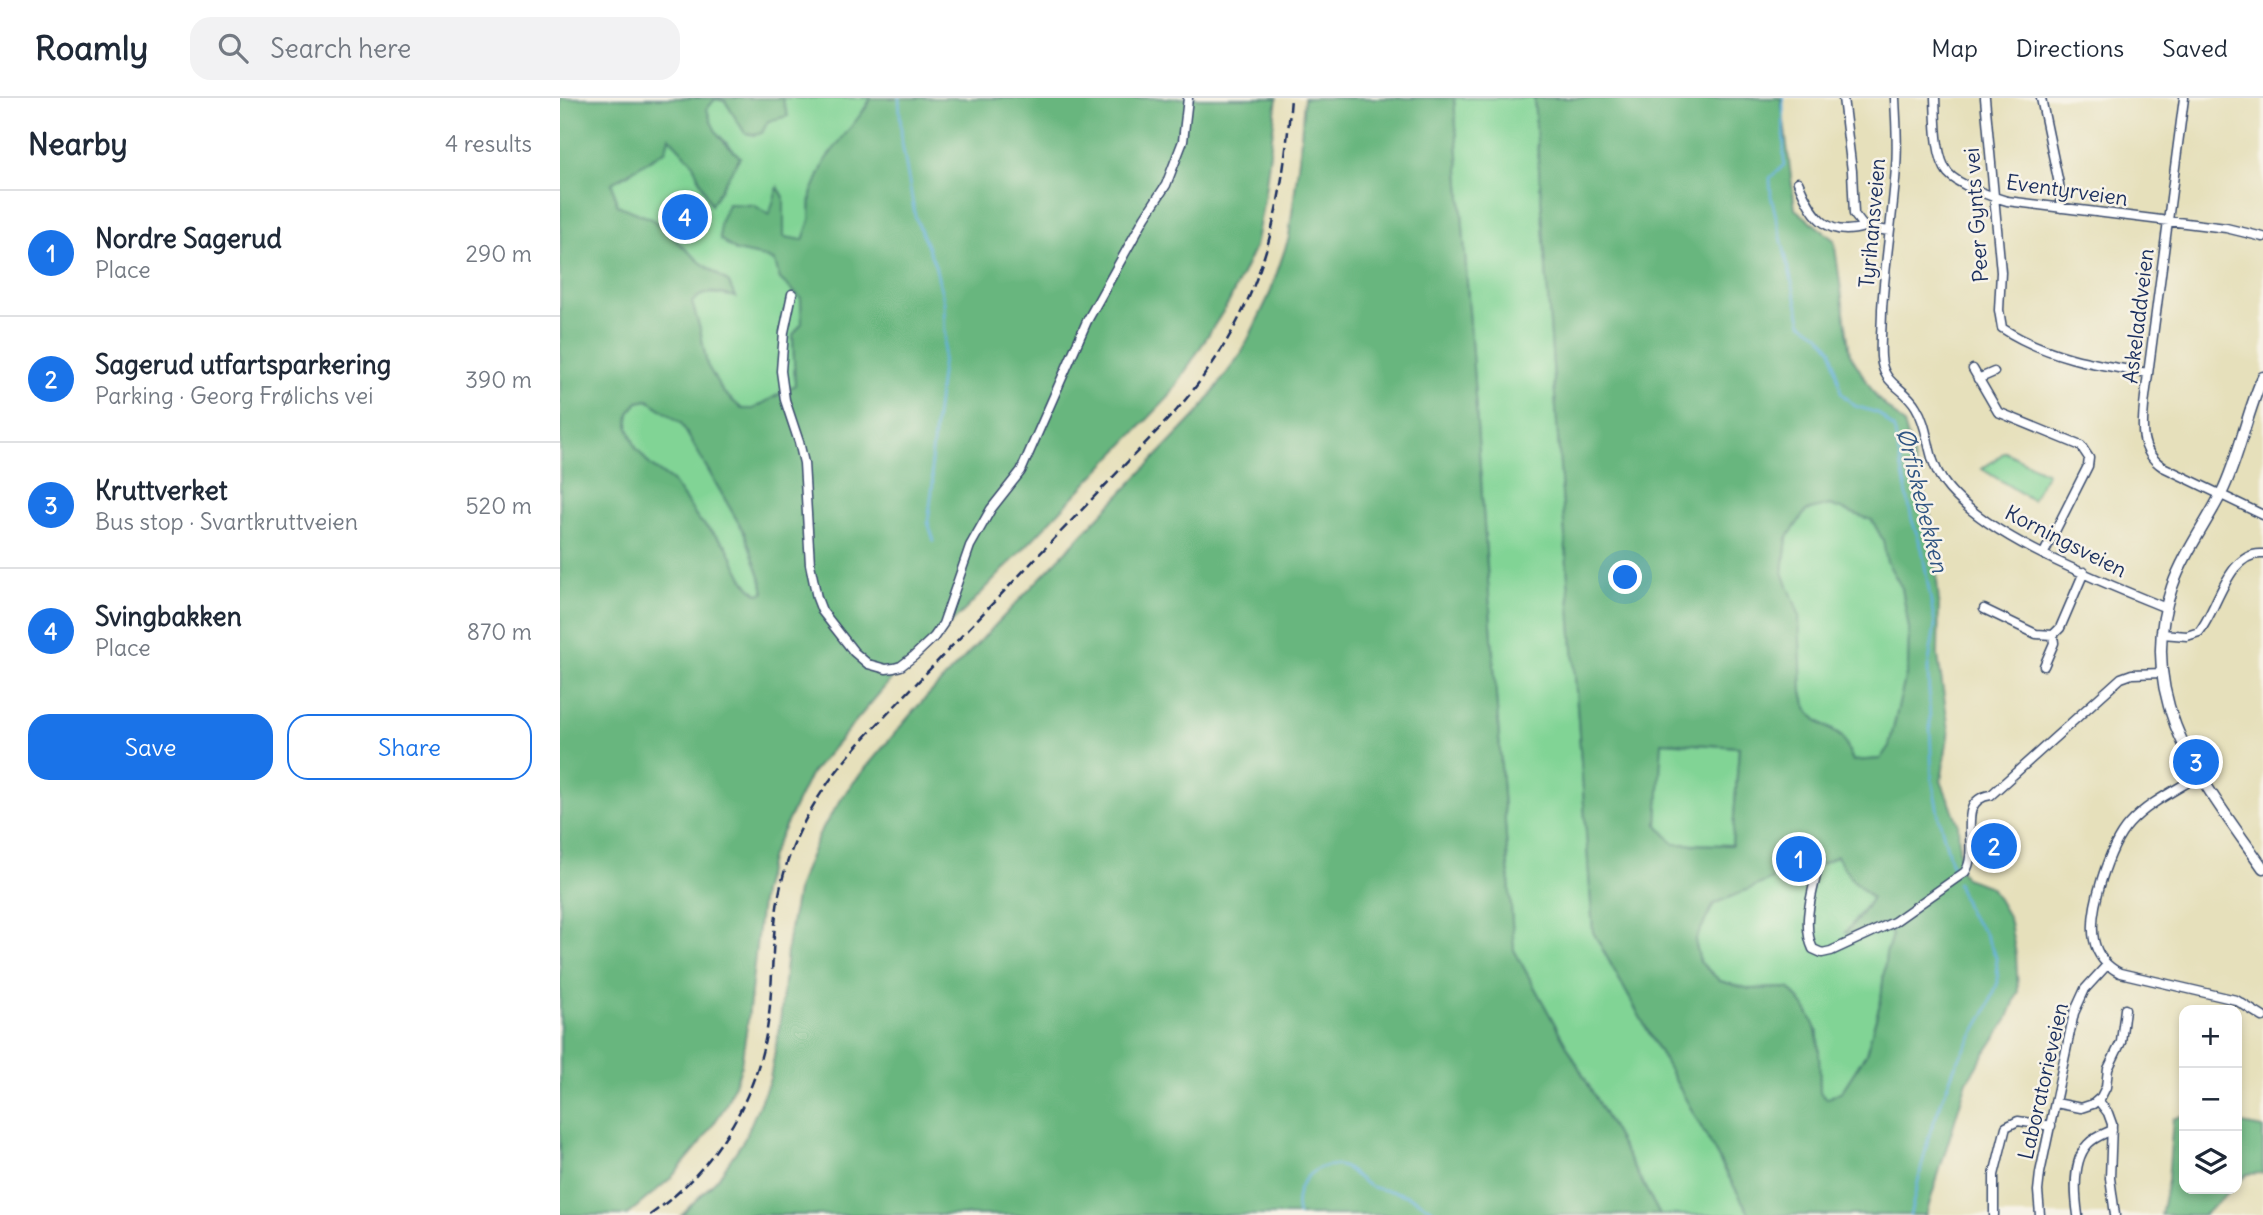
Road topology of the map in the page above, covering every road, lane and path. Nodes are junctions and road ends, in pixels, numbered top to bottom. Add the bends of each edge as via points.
1 (1188, 98) edge
2 (1843, 98) edge
3 (1895, 98) edge
4 (1935, 98) edge
5 (1985, 98) edge
6 (2040, 98) edge
7 (2183, 98) edge
8 (1798, 182) dead end
9 (1993, 197) junction
10 (2061, 208) junction
11 (2168, 221) junction
12 (1864, 227) junction
13 (1889, 231) junction
14 (2263, 237) edge
15 (792, 294) dead end
16 (1881, 351) joint
17 (1973, 369) dead end
18 (1994, 372) dead end
19 (2148, 373) junction
20 (2263, 377) edge
21 (1978, 379) junction
22 (2220, 495) junction
23 (2263, 515) edge
24 (2044, 553) junction
25 (2263, 554) edge
26 (2084, 572) junction
27 (2166, 608) junction
28 (1984, 609) dead end
29 (2162, 634) junction
30 (2053, 635) junction
31 (2044, 666) dead end
32 (2163, 673) junction
33 (2200, 775) junction
34 (1820, 858) dead end
35 (2263, 868) edge
36 (2107, 965) junction
37 (2125, 1009) dead end
38 (2263, 1017) edge
39 (2098, 1100) junction
40 (2056, 1103) junction
41 (2051, 1126) junction
42 (2112, 1130) junction
43 (1994, 1215) edge
44 (2040, 1215) edge
45 (2078, 1215) edge
46 (2115, 1215) edge

1 - 15 street via 1183,141 1166,185 1087,321 1026,461 970,546 943,624 914,656 894,668 868,664 854,652 817,598 810,564 804,463 781,371
2 - 12 street via 1854,214
3 - 13 street, Tyrihansveien via 1896,169
4 - 9 street, Eventyrveien via 1940,153 1948,174
5 - 9 street, Peer Gynts vei
6 - 10 street
7 - 11 street, Askeladdveien
8 - 12 street via 1807,202 1830,228
9 - 10 street, Eventyrveien
9 - 19 street, Peer Gynts vei via 2002,328 2057,354
10 - 11 street, Eventyrveien
11 - 14 street, Eventyrveien
11 - 19 street, Askeladdveien
12 - 13 street
13 - 16 street, Tyrihansveien
16 - 24 street, Korningsveien via 1891,384 1908,396 1922,418 1942,480 1977,515
17 - 21 street
18 - 21 street
19 - 22 street, Askeladdveien via 2142,425 2148,454 2163,467
20 - 22 street
21 - 24 street via 1998,412 2081,446 2089,458
22 - 23 street, Askeladdveien
22 - 27 street via 2181,566
24 - 26 street, Korningsveien
25 - 29 street via 2237,564 2199,632
26 - 27 street, Korningsveien
26 - 30 street
27 - 29 street
28 - 30 street via 2036,635
29 - 32 street
30 - 31 street
32 - 33 street via 2171,716
32 - 34 street via 2121,678 1991,795 1980,799 1970,812 1972,856 1965,872 1895,922 1822,953 1814,949 1809,934
33 - 35 street
33 - 36 street via 2135,817 2110,852 2093,927 2097,949
36 - 38 street via 2137,978 2235,1000
36 - 40 street, Laboratorieveien via 2076,1006
37 - 39 street via 2120,1045
39 - 40 street via 2081,1108
39 - 42 street via 2110,1117
40 - 41 street, Laboratorieveien
41 - 43 street via 2018,1121 2006,1127 1994,1175
41 - 44 street, Laboratorieveien via 2039,1182
42 - 45 street via 2090,1142 2081,1155
42 - 46 street via 2110,1178

